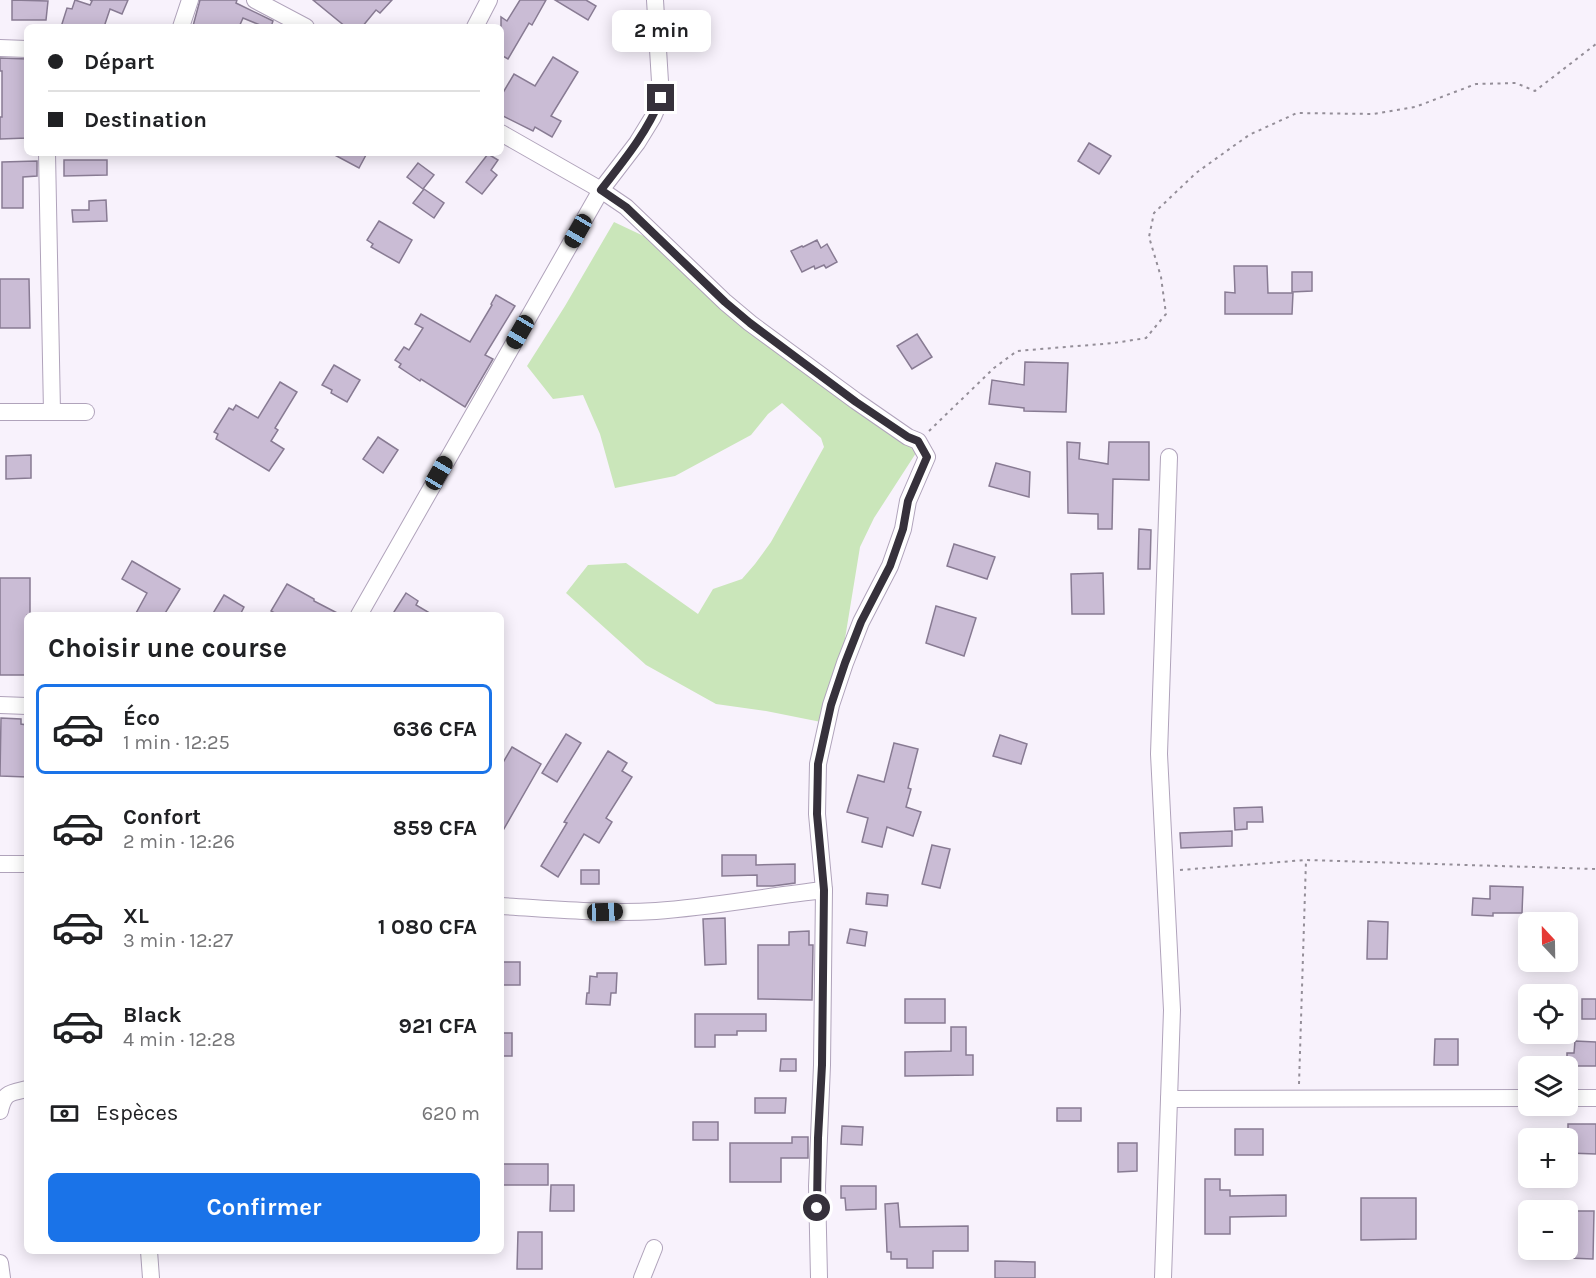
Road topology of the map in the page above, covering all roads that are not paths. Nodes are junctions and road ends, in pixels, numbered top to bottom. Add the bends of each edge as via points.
1 (190, 0) edge
2 (255, 0) edge
3 (489, 0) edge
4 (655, 0) edge
5 (182, 24) edge
6 (300, 24) edge
7 (477, 24) edge
8 (0, 48) edge
9 (24, 49) edge
10 (504, 135) edge
11 (47, 156) edge
12 (601, 190) junction
13 (0, 412) edge
14 (52, 412) junction
15 (86, 412) dead end
16 (1169, 457) dead end
17 (361, 612) edge
18 (0, 705) edge
19 (24, 706) edge
20 (0, 864) edge
21 (24, 864) edge
22 (824, 890) junction
23 (504, 906) edge
24 (24, 1090) edge
25 (1518, 1098) edge
26 (1578, 1098) edge
27 (1596, 1098) edge
28 (1169, 1099) junction
29 (0, 1111) edge
30 (654, 1248) dead end
31 (149, 1254) edge
32 (0, 1263) edge
33 (2, 1278) edge
34 (151, 1278) edge
35 (642, 1278) edge
36 (819, 1278) edge
37 (1163, 1278) edge

1 - 5 street
2 - 6 street
3 - 7 street
4 - 12 street via 661,98 638,143
8 - 9 street
10 - 12 street
11 - 14 street
12 - 17 street
12 - 22 street via 626,207 750,323 856,402 918,441 927,457 908,501 890,566 861,622 831,705 818,764 817,814
13 - 14 street
14 - 15 street
16 - 28 street via 1159,754 1172,1010
18 - 19 street
20 - 21 street
22 - 23 street via 655,911
22 - 36 street via 817,1174
24 - 29 street via 9,1094
25 - 28 street
26 - 27 street
28 - 37 street
30 - 35 street
31 - 34 street
32 - 33 street

